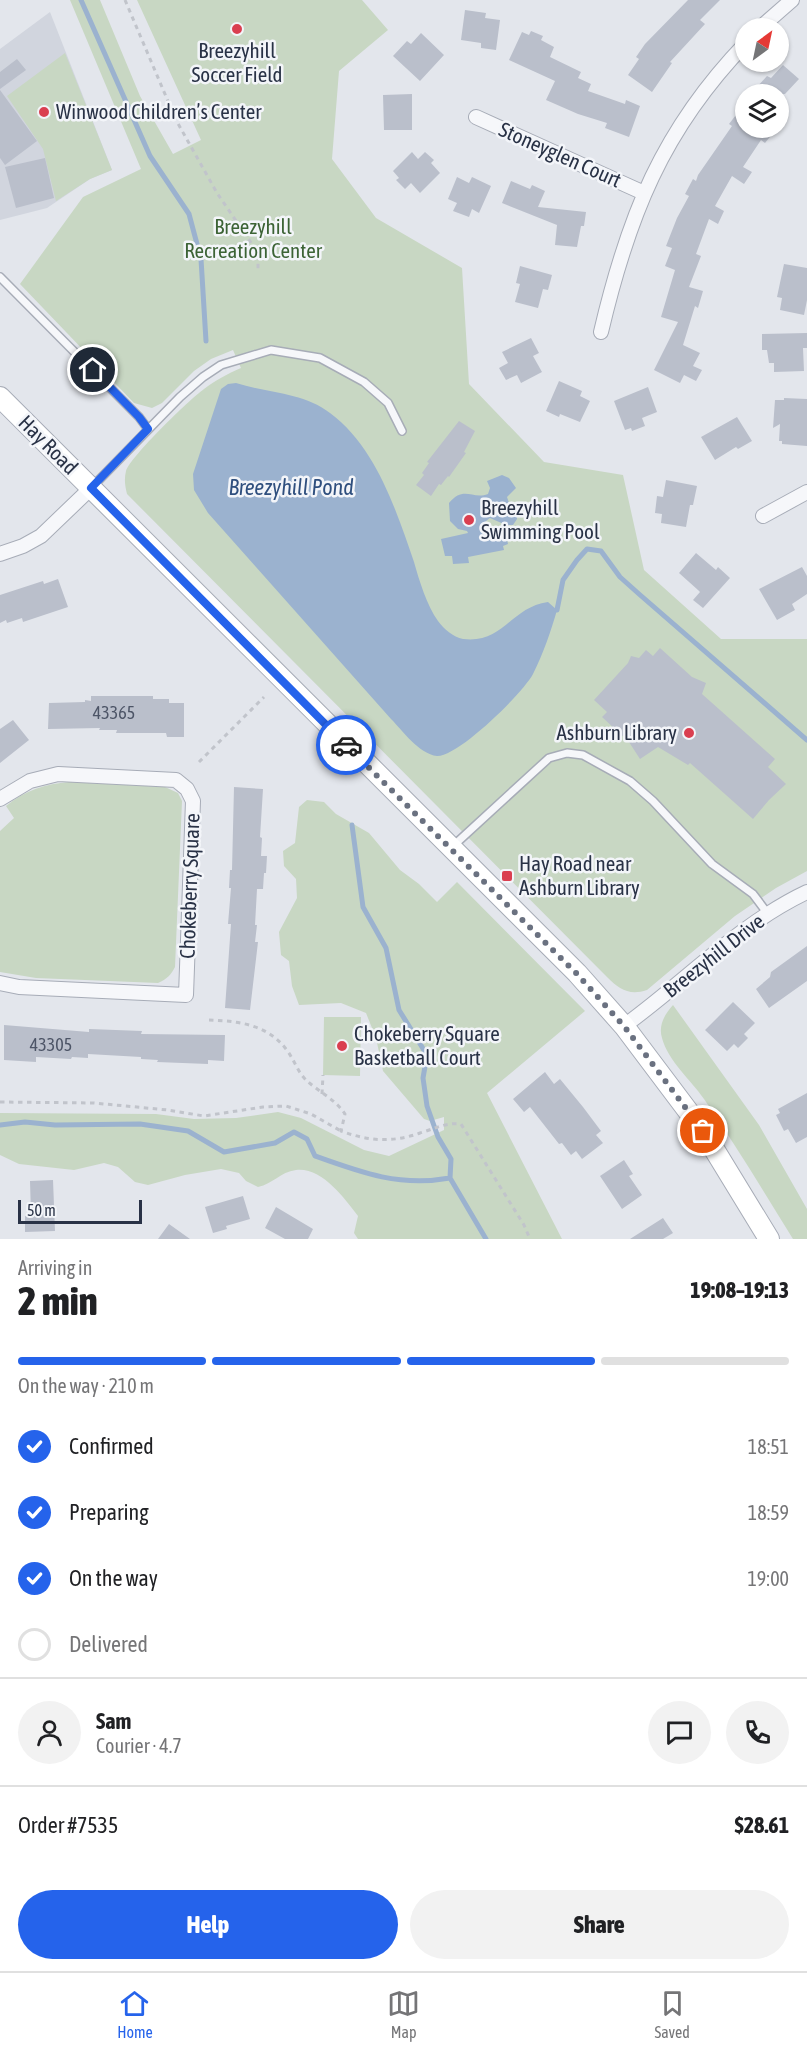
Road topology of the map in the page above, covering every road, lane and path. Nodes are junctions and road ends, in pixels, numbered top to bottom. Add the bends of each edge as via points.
1 (125, 0) edge
2 (792, 0) edge
3 (771, 18) edge
4 (735, 55) edge
5 (476, 117) dead end
6 (644, 193) junction
7 (258, 272) dead end
8 (0, 278) edge
9 (601, 333) dead end
10 (0, 397) edge
11 (148, 429) junction
12 (402, 431) dead end
13 (91, 488) junction
14 (807, 492) edge
15 (763, 516) dead end
16 (0, 554) edge
17 (264, 697) dead end
18 (199, 762) dead end
19 (0, 799) edge
20 (450, 849) junction
21 (807, 892) edge
22 (768, 914) junction
23 (0, 983) edge
24 (209, 1020) dead end
25 (624, 1026) junction
26 (323, 1076) dead end
27 (322, 1094) junction
28 (0, 1102) edge
29 (340, 1131) junction
30 (530, 1239) edge
31 (769, 1239) edge

1 - 7 path via 176,120 228,212 254,246
2 - 3 street
4 - 6 street via 696,102
5 - 6 street, Stoneyglen Court
6 - 9 street via 620,255
8 - 11 lane
10 - 13 street, Hay Road
11 - 12 lane via 221,364 271,350 320,358 364,382 387,403
11 - 13 lane
13 - 16 street via 41,536
13 - 20 street, Hay Road
14 - 15 street
17 - 18 path
19 - 23 street, Chokeberry Square via 30,781 58,774 176,780 193,801 186,995
20 - 22 lane via 549,758 567,753 583,755 630,781 712,864 753,894
20 - 25 street, Hay Road
21 - 22 street, Breezyhill Drive
22 - 25 street, Breezyhill Drive
24 - 27 path via 240,1022 269,1034
25 - 31 street, Hay Road via 703,1131
26 - 27 path
27 - 29 path via 345,1114
28 - 29 path via 94,1103 204,1116 286,1106 311,1114
29 - 30 path via 383,1140 461,1124

